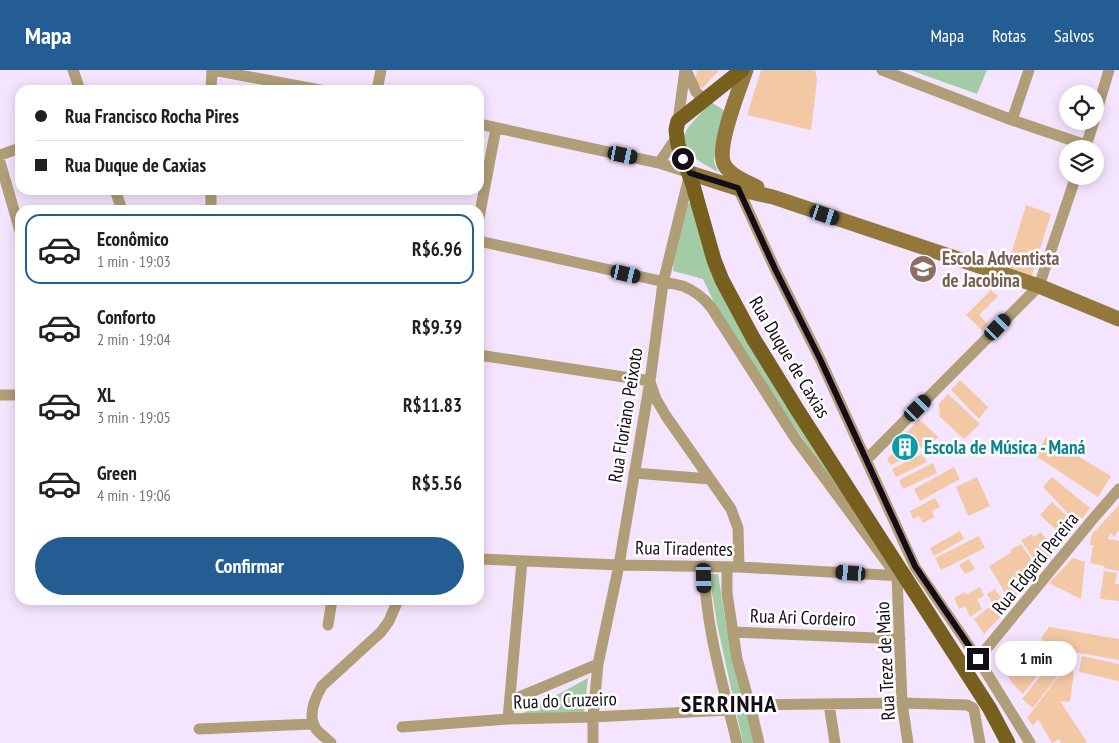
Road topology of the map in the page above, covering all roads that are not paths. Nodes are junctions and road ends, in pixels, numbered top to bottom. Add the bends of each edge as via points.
1 (73, 70) edge
2 (212, 70) edge
3 (381, 70) edge
4 (686, 70) edge
5 (742, 70) edge
6 (746, 70) edge
7 (882, 70) edge
8 (1029, 70) edge
9 (1110, 70) edge
10 (78, 85) edge
11 (211, 85) edge
12 (293, 85) edge
13 (378, 85) edge
14 (1104, 89) edge
15 (705, 100) junction
16 (1012, 120) junction
17 (678, 121) junction
18 (484, 125) edge
19 (496, 128) junction
20 (676, 138) junction
21 (1067, 140) edge
22 (15, 150) edge
23 (0, 155) edge
24 (0, 162) edge
25 (659, 163) junction
26 (691, 177) junction
27 (1073, 185) edge
28 (738, 188) junction
29 (484, 192) edge
30 (773, 197) junction
31 (15, 214) edge
32 (484, 242) edge
33 (663, 283) junction
34 (1039, 286) junction
35 (1119, 319) edge
36 (484, 356) edge
37 (650, 381) junction
38 (0, 395) edge
39 (15, 395) edge
40 (866, 460) junction
41 (634, 473) junction
42 (710, 479) junction
43 (1119, 489) edge
44 (484, 559) edge
45 (522, 561) junction
46 (619, 565) junction
47 (704, 566) junction
48 (727, 567) junction
49 (740, 567) junction
50 (905, 573) junction
51 (331, 605) edge
52 (396, 605) edge
53 (328, 625) dead end
54 (734, 632) junction
55 (900, 639) junction
56 (737, 659) junction
57 (978, 659) junction
58 (718, 662) junction
59 (598, 664) junction
60 (510, 701) junction
61 (902, 703) junction
62 (829, 704) junction
63 (750, 705) junction
64 (729, 710) junction
65 (593, 717) junction
66 (508, 719) junction
67 (313, 724) junction
68 (402, 727) dead end
69 (199, 729) dead end
70 (331, 742) edge
71 (593, 743) edge
72 (737, 743) edge
73 (759, 743) edge
74 (835, 743) edge
75 (908, 743) edge
76 (980, 743) edge
77 (1008, 743) edge
78 (1030, 743) edge

1 - 10 street
2 - 11 street
2 - 12 street
3 - 13 street
4 - 15 street via 696,92
4 - 17 street
5 - 15 main road
6 - 30 street via 723,143 722,159 725,167 734,174
7 - 16 street
8 - 16 street
9 - 14 street
15 - 17 main road
16 - 21 street
17 - 20 main road
18 - 19 street
19 - 25 street
19 - 29 street
20 - 25 street
20 - 26 main road, Rua Duque de Caxias
22 - 23 street
24 - 31 street
25 - 26 street
26 - 28 street
26 - 33 street, Rua Floriano Peixoto
26 - 50 main road, Rua Duque de Caxias via 714,260 753,338
27 - 34 street
28 - 30 street
28 - 40 street, Rua Duque de Caxias
30 - 34 street
32 - 33 street, Rua Duque de Caxias
33 - 37 street, Rua Floriano Peixoto
33 - 50 street, Rua Duque de Caxias via 694,291 711,307 795,438
34 - 35 street
34 - 40 street
36 - 37 street
37 - 41 street, Rua Floriano Peixoto
37 - 42 street via 666,416
38 - 39 street
40 - 50 street, Rua Duque de Caxias
41 - 42 street
41 - 46 street, Rua Floriano Peixoto
42 - 49 street via 735,518
43 - 57 street, Rua Edgard Pereira
44 - 45 street, Rua Tiradentes
45 - 46 street, Rua Tiradentes
45 - 60 street
46 - 47 street, Rua Tiradentes
46 - 59 street, Rua Floriano Peixoto
47 - 48 street, Rua Tiradentes
47 - 58 street via 704,590
48 - 49 street, Rua Tiradentes
48 - 54 street via 727,593
49 - 50 street, Rua Tiradentes
50 - 55 street, Rua Treze de Maio
50 - 57 street, Rua Duque de Caxias
50 - 77 main road, Rua Duque de Caxias
51 - 53 street
52 - 67 street via 381,632 322,686 312,710
54 - 55 street, Rua Ari Cordeiro
54 - 56 street
55 - 61 street, Rua Treze de Maio
56 - 58 street
56 - 63 street
57 - 78 street, Rua Duque de Caxias
58 - 64 street
59 - 60 street
59 - 65 street, Rua Floriano Peixoto
60 - 66 street
61 - 62 street
61 - 75 street, Rua Treze de Maio
61 - 76 street via 970,706 974,710
62 - 63 street
62 - 74 street
63 - 73 street
64 - 65 street, Rua do Cruzeiro
64 - 72 street
65 - 66 street, Rua do Cruzeiro
65 - 71 street, Rua Floriano Peixoto
66 - 68 street, Rua do Cruzeiro
67 - 69 street
67 - 70 street

